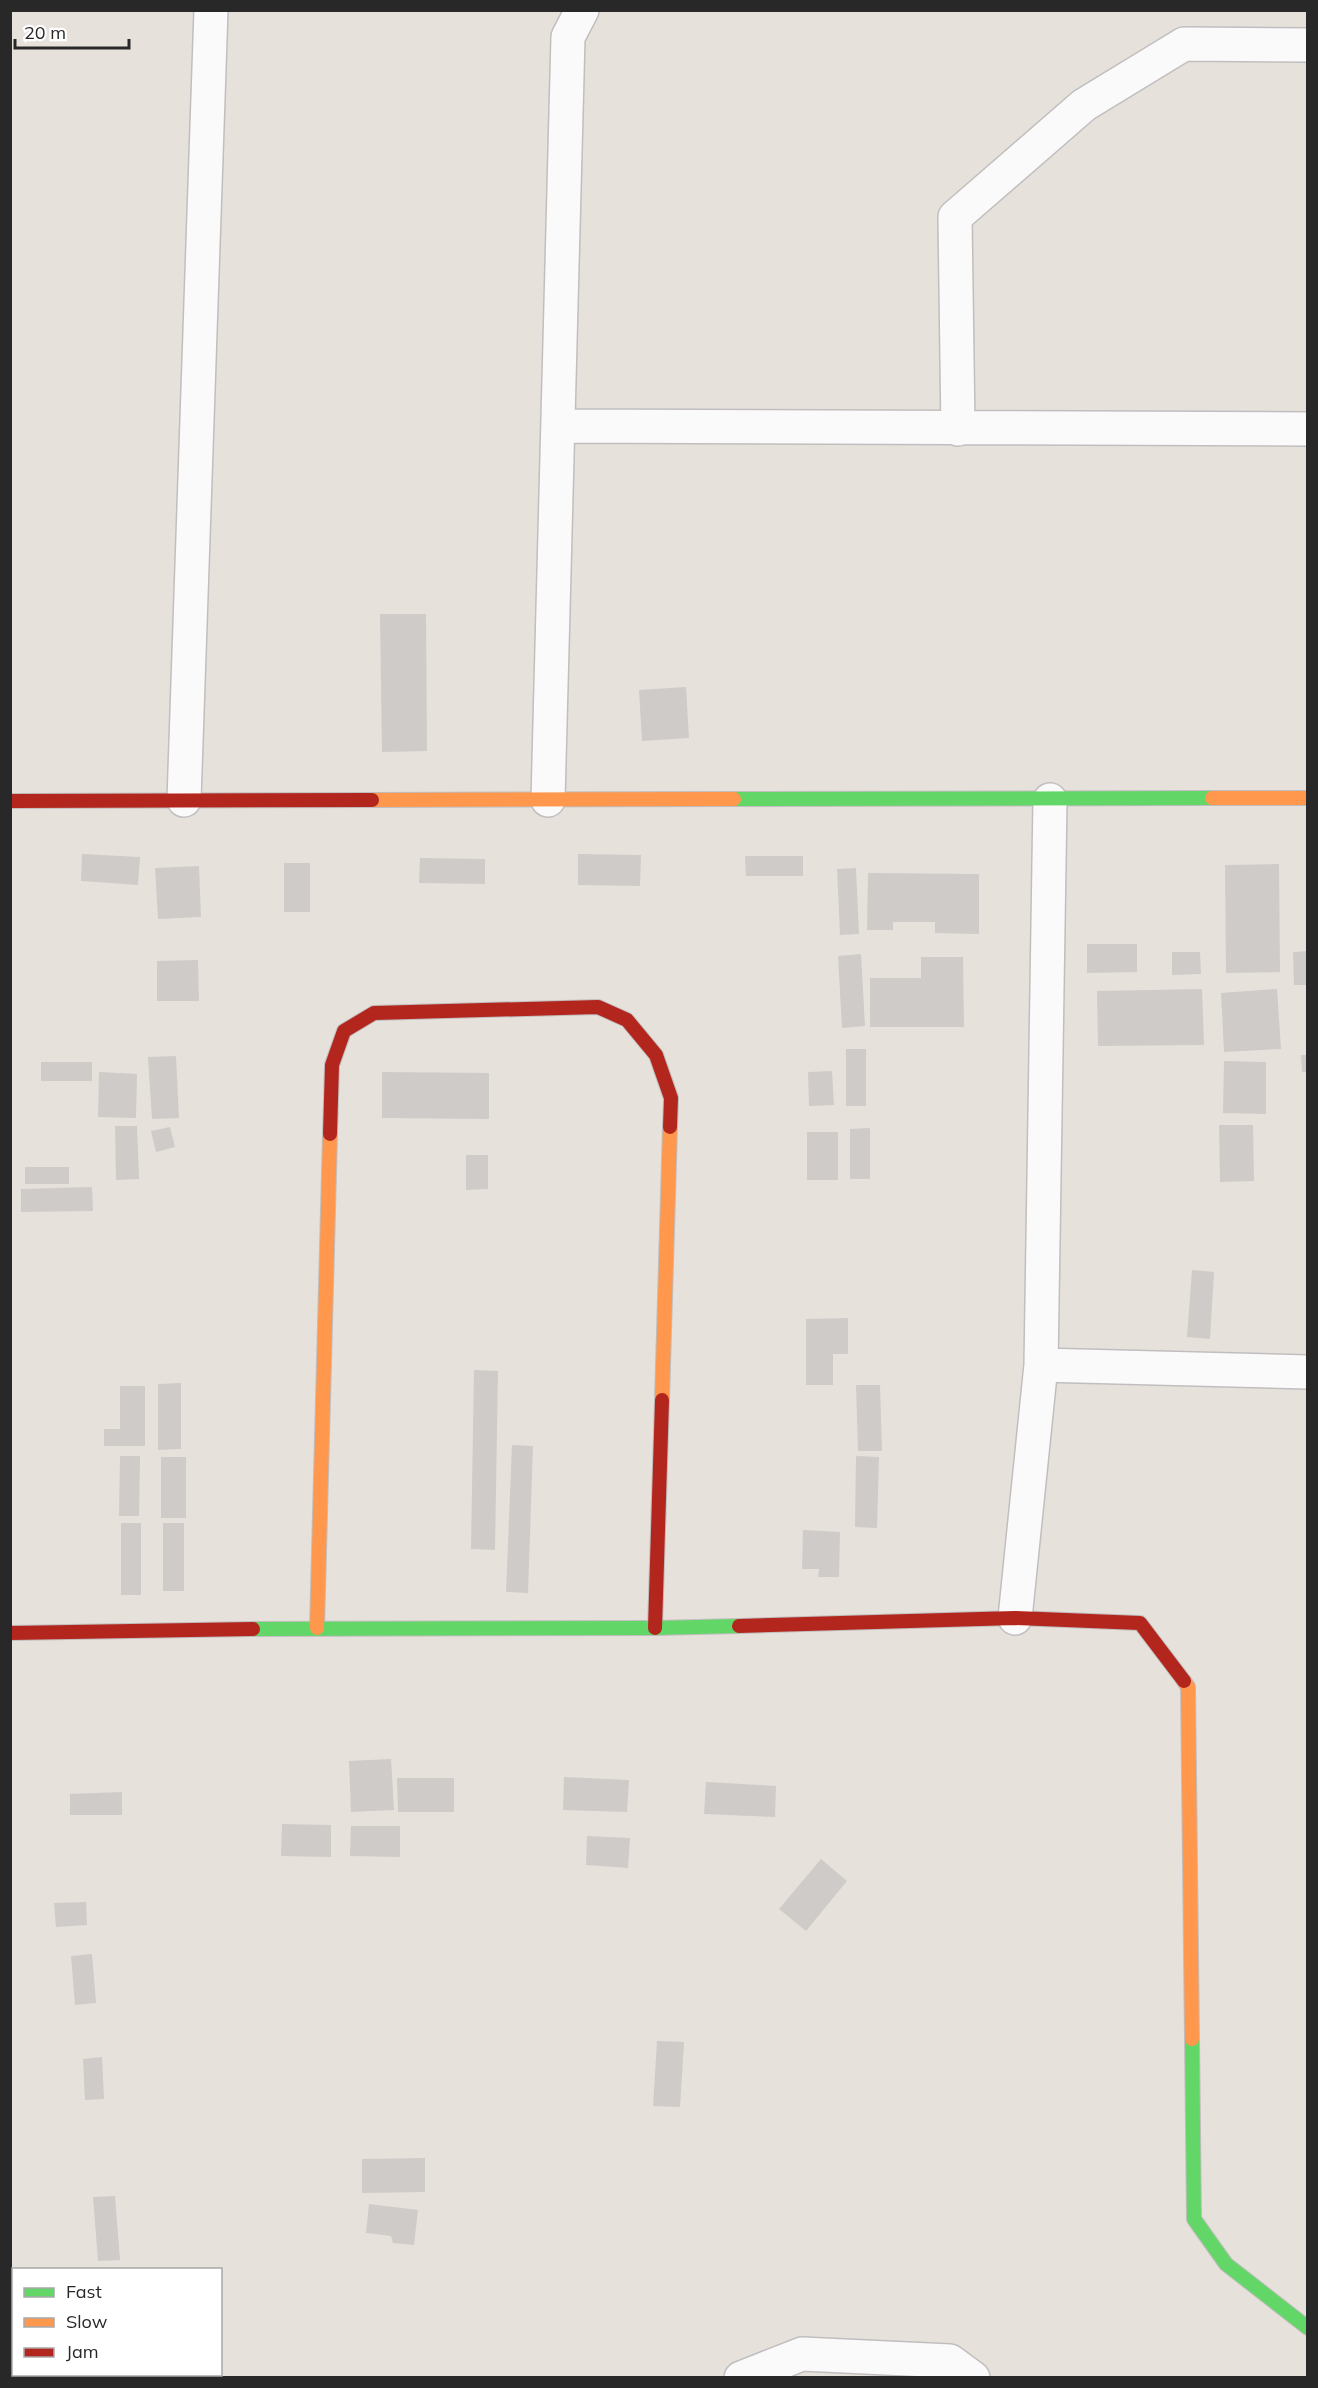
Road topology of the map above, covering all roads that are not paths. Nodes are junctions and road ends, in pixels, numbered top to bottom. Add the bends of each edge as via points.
1 (211, 10) edge
2 (582, 10) edge
3 (1308, 45) edge
4 (558, 426) junction
5 (958, 429) junction
6 (1308, 429) edge
7 (1308, 798) edge
8 (184, 800) junction
9 (548, 800) junction
10 (1050, 800) junction
11 (10, 801) edge
12 (1041, 1365) junction
13 (1308, 1372) edge
14 (1015, 1618) junction
15 (317, 1628) junction
16 (655, 1628) junction
17 (10, 1633) edge
18 (1308, 2328) edge
19 (741, 2378) edge
20 (973, 2378) edge

1 - 8 street
2 - 4 street via 568,37
3 - 5 street via 1184,44 1084,105 955,217
4 - 5 street
4 - 9 street
5 - 6 street
7 - 10 street
8 - 9 street
8 - 11 street
9 - 10 street
10 - 12 street
12 - 13 street
12 - 14 street
14 - 16 street
14 - 18 street via 1140,1623 1188,1687 1194,2219 1226,2264
15 - 16 street
15 - 16 street via 332,1065 344,1031 374,1013 598,1007 627,1020 656,1055 671,1098
15 - 17 street
19 - 20 street via 802,2354 950,2361

